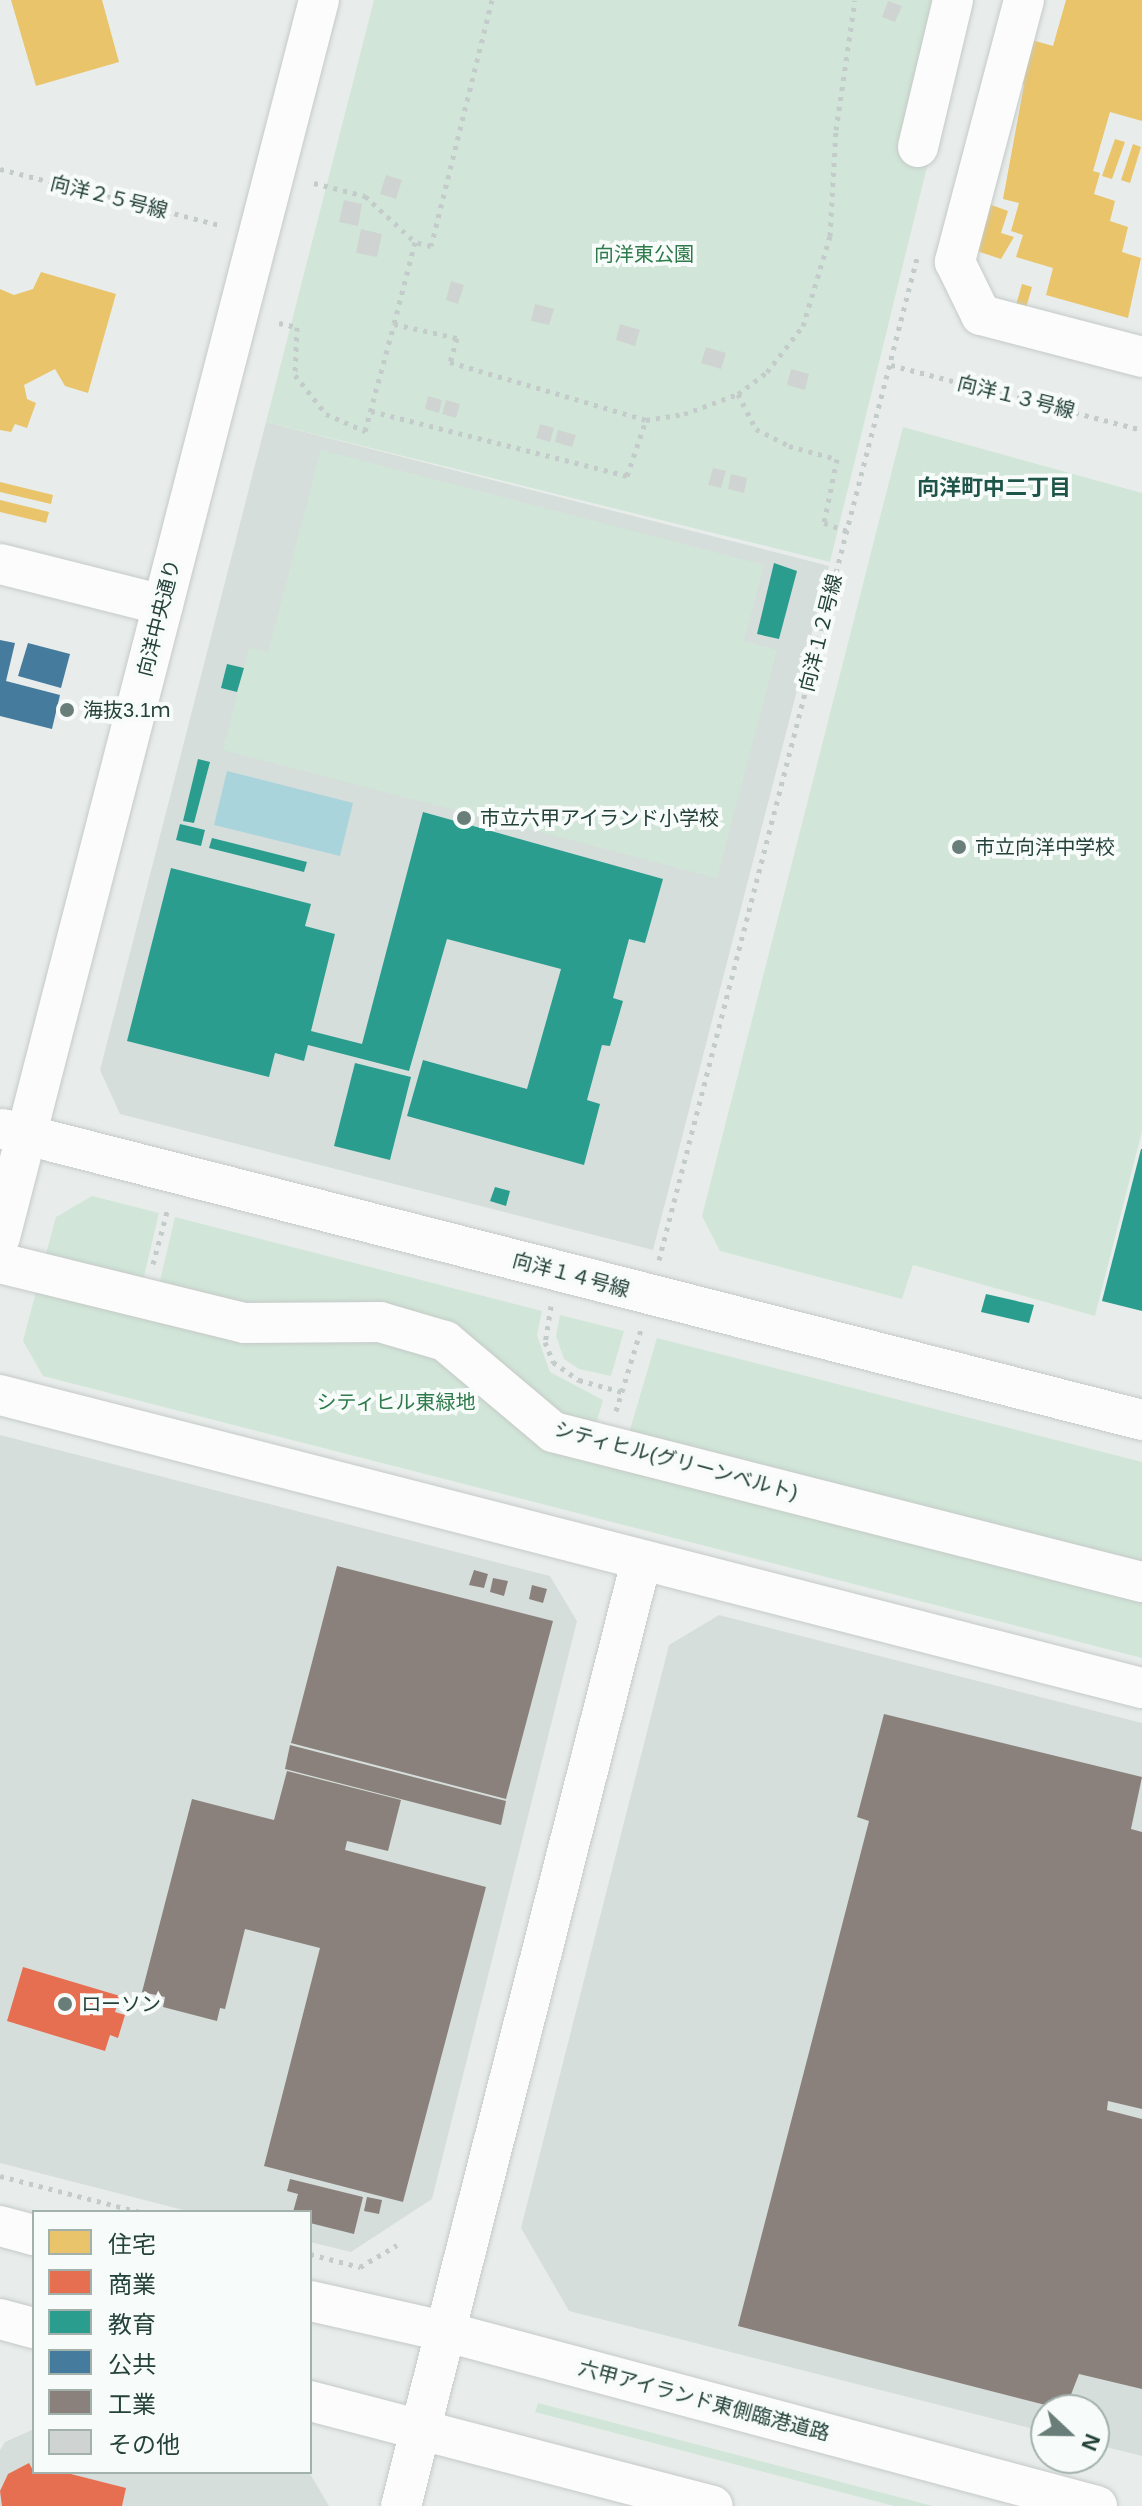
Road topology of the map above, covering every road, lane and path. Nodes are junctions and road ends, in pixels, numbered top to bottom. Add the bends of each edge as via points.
1 (319, 0) edge
2 (492, 0) edge
3 (855, 0) edge
4 (953, 0) edge
5 (1024, 0) edge
6 (918, 147) dead end
7 (0, 169) edge
8 (314, 183) dead end
9 (219, 225) dead end
10 (415, 242) junction
11 (920, 246) dead end
12 (279, 323) dead end
13 (394, 324) junction
14 (1142, 357) edge
15 (891, 365) junction
16 (738, 394) junction
17 (371, 411) junction
18 (646, 420) junction
19 (1142, 430) edge
20 (847, 531) junction
21 (0, 564) edge
22 (163, 605) junction
23 (13, 1131) edge
24 (169, 1206) dead end
25 (0, 1237) edge
26 (0, 1263) edge
27 (658, 1265) dead end
28 (144, 1300) junction
29 (553, 1301) dead end
30 (642, 1324) dead end
31 (0, 1395) edge
32 (1142, 1420) edge
33 (641, 1562) junction
34 (1142, 1582) edge
35 (1142, 1688) edge
36 (0, 2176) edge
37 (132, 2210) edge
38 (397, 2245) dead end
39 (312, 2255) edge
40 (312, 2301) edge
41 (0, 2319) edge
42 (32, 2327) edge
43 (443, 2331) junction
44 (312, 2402) edge
45 (418, 2430) junction
46 (401, 2506) edge
47 (713, 2506) edge
48 (1097, 2506) edge

1 - 22 street, 向洋中央通り
2 - 10 path via 431,246
3 - 16 path via 821,280 803,326 767,372
4 - 6 street
5 - 14 street via 955,262 981,315
7 - 9 path, 向洋２５号線
8 - 10 path via 365,196
10 - 13 path
11 - 15 path, 向洋１２号線
12 - 17 path via 297,327 295,375 326,414 365,431
13 - 17 path
13 - 18 path via 457,338 450,362
15 - 19 path, 向洋１３号線
15 - 20 path, 向洋１２号線
16 - 18 path via 684,414
16 - 20 path via 756,429 789,446 837,459 824,523
17 - 18 path via 627,476
20 - 27 path, 向洋１２号線
21 - 22 street
22 - 23 street, 向洋中央通り
23 - 25 street, 向洋中央通り
23 - 32 street, 向洋１４号線
24 - 28 path
26 - 28 street, シティヒル(グリーンベルト)
28 - 34 street, シティヒル(グリーンベルト) via 244,1323 380,1322 445,1341 553,1432
29 - 30 path via 545,1342 553,1362 579,1380 622,1392
31 - 33 street
33 - 35 street
33 - 43 street
36 - 37 path
38 - 39 path via 360,2267
40 - 43 street, 六甲アイランド東側臨港道路
41 - 42 street
43 - 45 street
43 - 48 street, 六甲アイランド東側臨港道路
44 - 45 street
45 - 46 street
45 - 47 street

